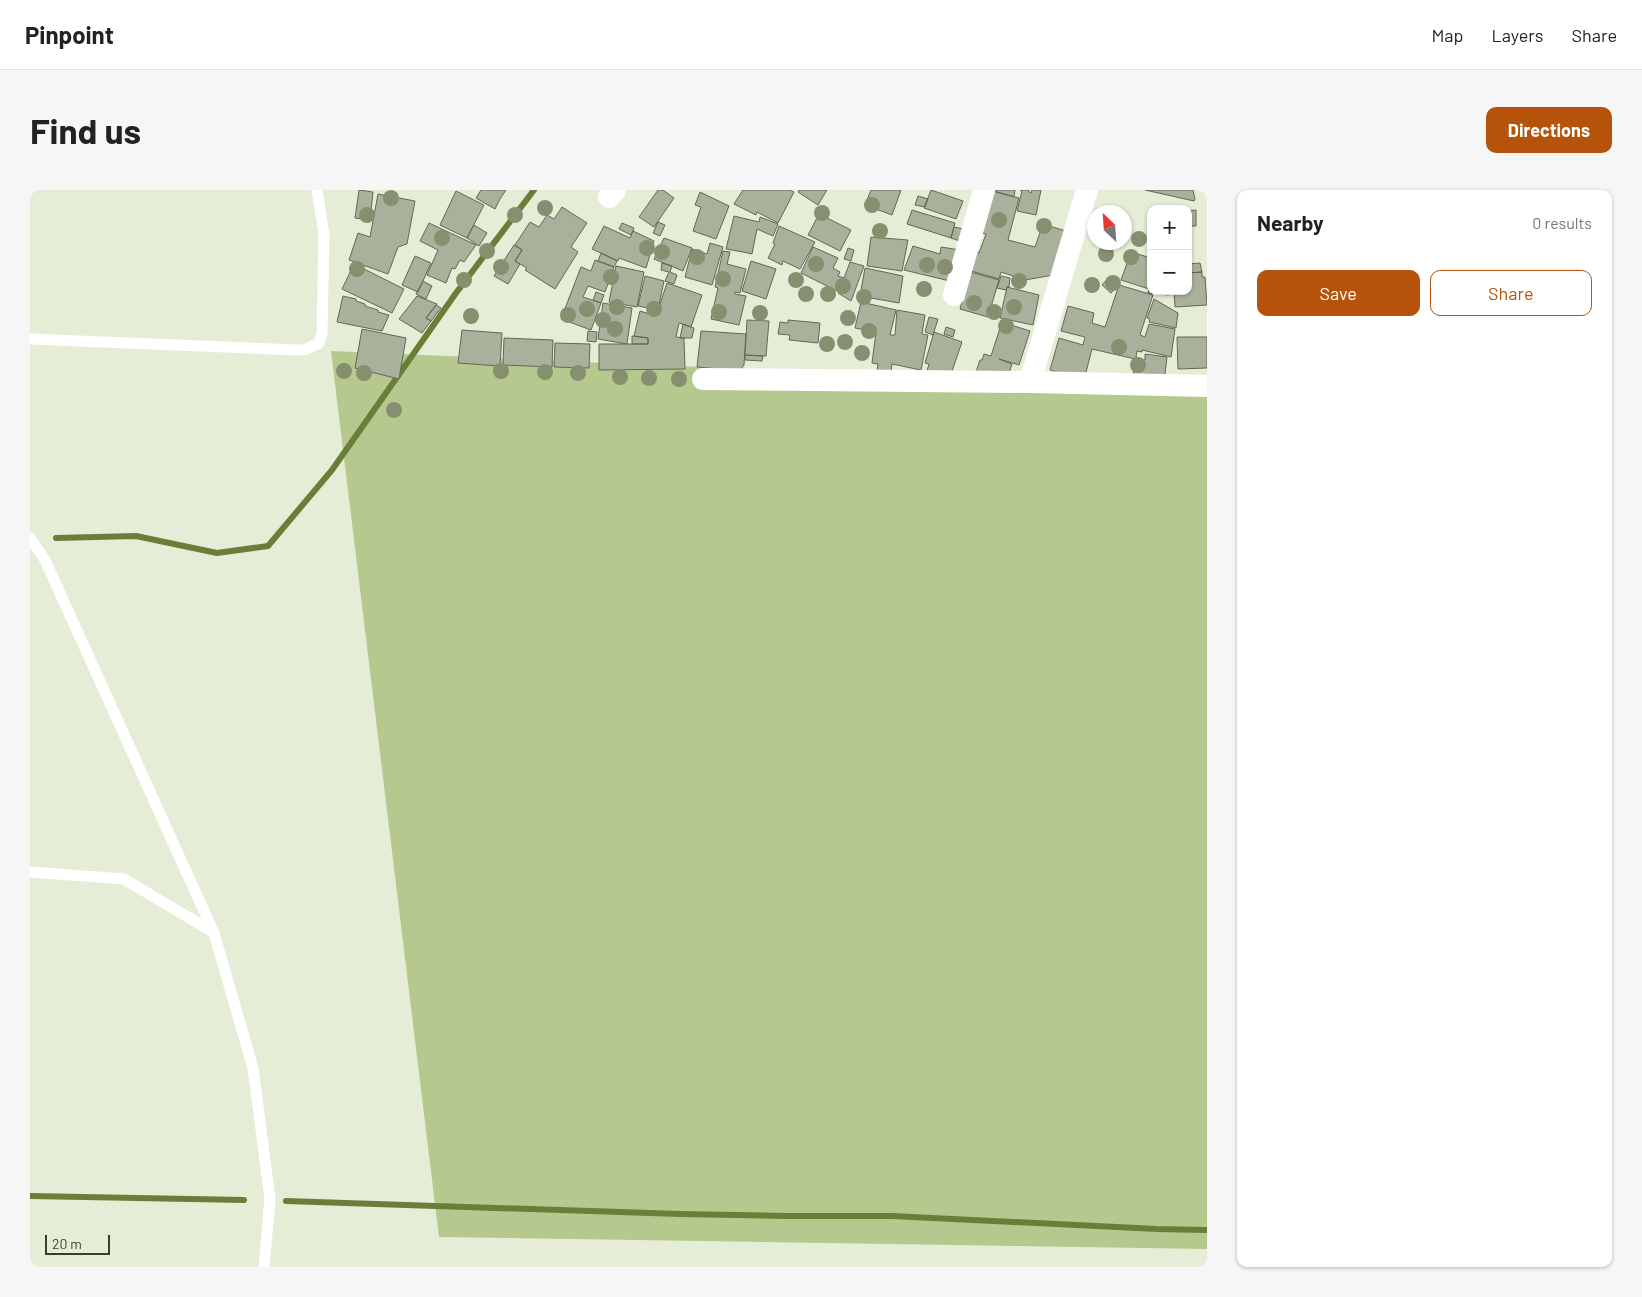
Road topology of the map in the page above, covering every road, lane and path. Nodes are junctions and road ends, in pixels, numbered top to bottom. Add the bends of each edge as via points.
1 (317, 190) edge
2 (984, 190) edge
3 (1087, 190) edge
4 (954, 295) dead end
5 (30, 340) edge
6 (703, 379) dead end
7 (1030, 382) junction
8 (1207, 386) edge
9 (30, 538) edge
10 (30, 872) edge
11 (214, 932) junction
12 (264, 1267) edge

1 - 5 lane via 324,234 322,333 318,344 296,350
2 - 4 street
3 - 7 street
6 - 7 street
7 - 8 street
9 - 11 lane via 45,560
10 - 11 lane via 124,880
11 - 12 lane via 253,1068 270,1198

